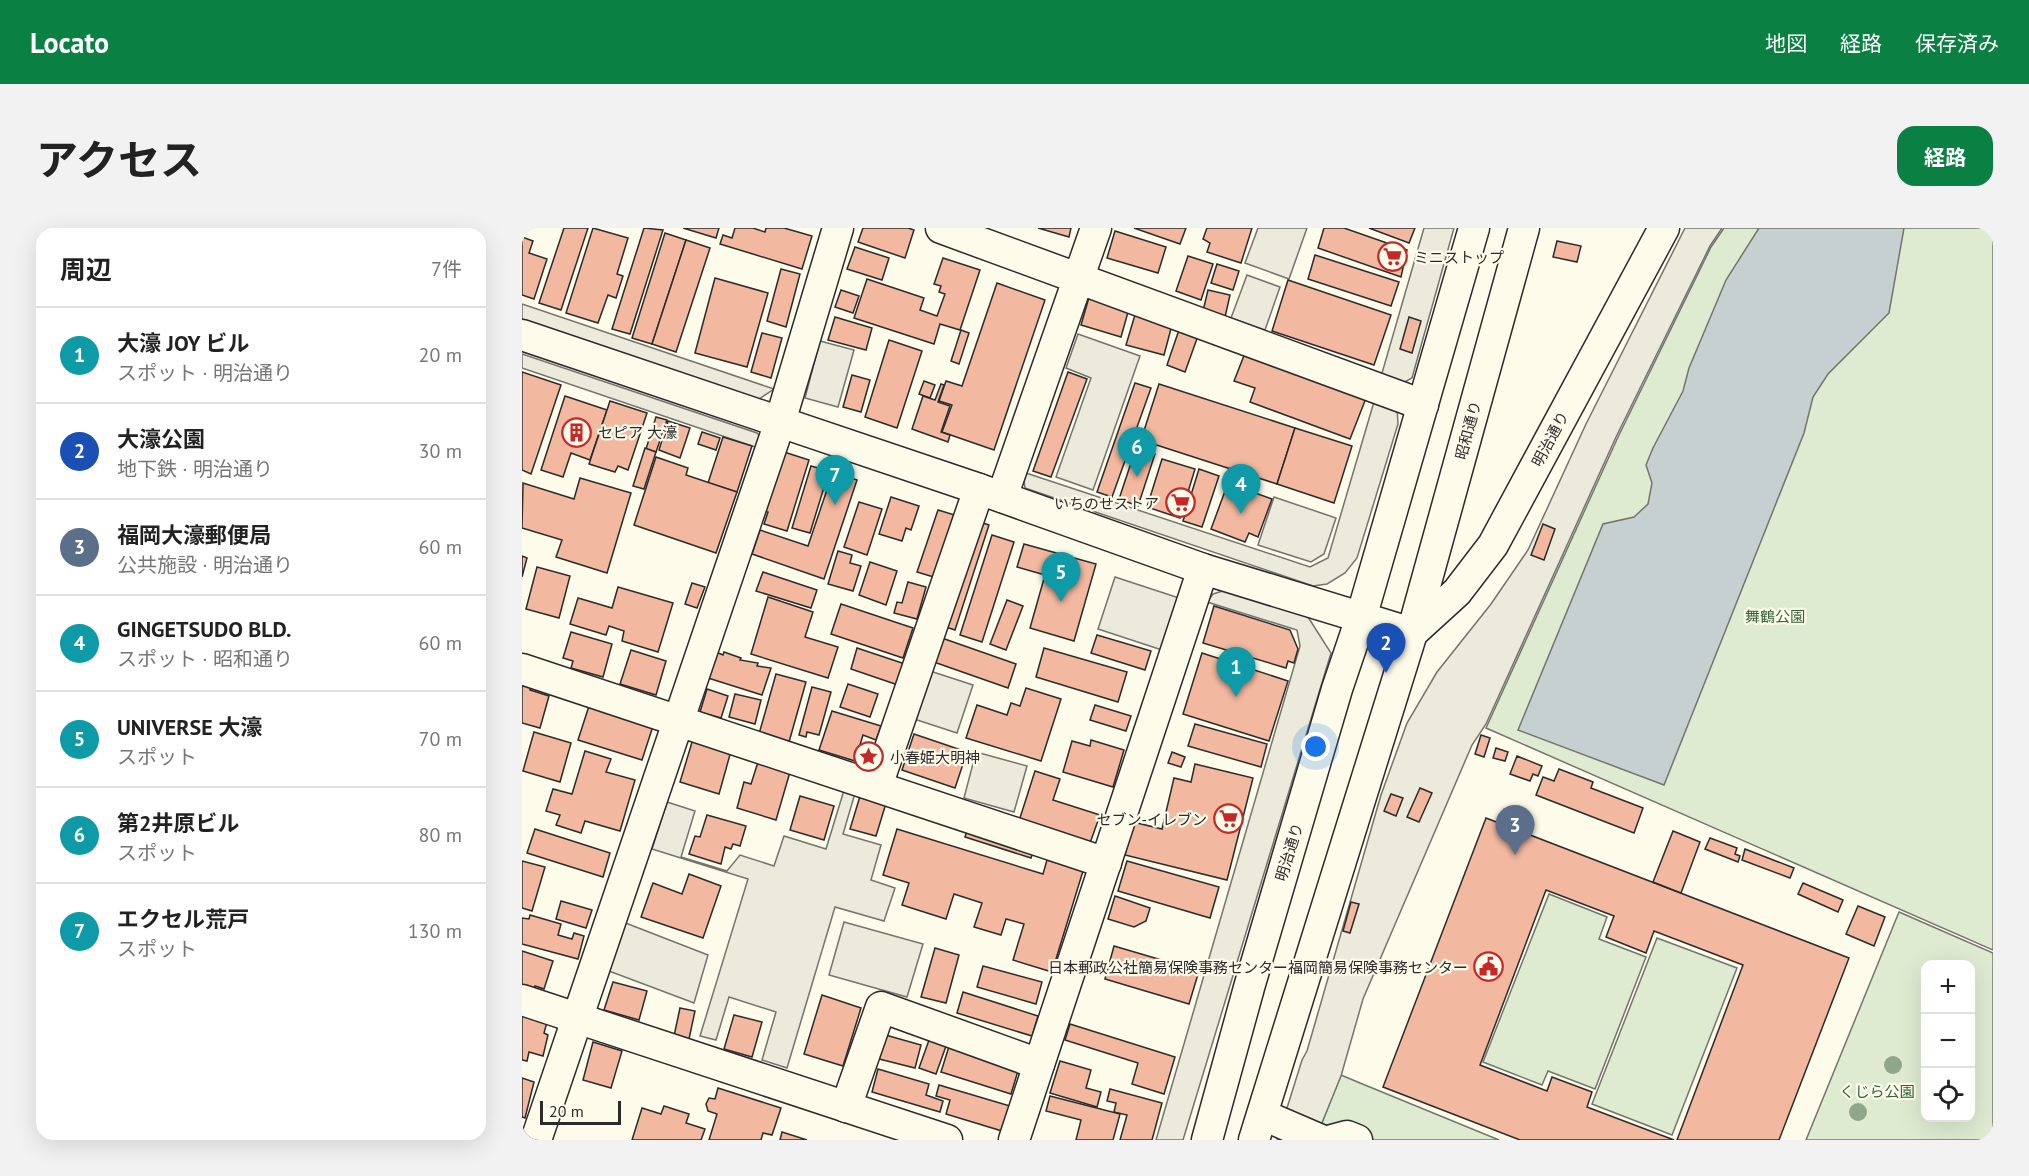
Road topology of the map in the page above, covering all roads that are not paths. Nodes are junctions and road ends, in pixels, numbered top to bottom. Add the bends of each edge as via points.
1 (838, 228) edge
2 (941, 228) edge
3 (1096, 228) edge
4 (1474, 228) edge
5 (1524, 228) edge
6 (1652, 231) edge
7 (1079, 279) junction
8 (522, 335) edge
9 (1424, 405) junction
10 (780, 422) junction
11 (991, 493) junction
12 (1203, 569) junction
13 (1361, 618) junction
14 (1412, 633) junction
15 (522, 669) edge
16 (679, 720) junction
17 (878, 786) junction
18 (1106, 863) junction
19 (522, 1000) edge
20 (578, 1018) junction
21 (1039, 1064) junction
22 (846, 1107) junction
23 (1259, 1127) edge
24 (536, 1140) edge
25 (947, 1140) edge
26 (1014, 1140) edge
27 (1207, 1140) edge
28 (1321, 1140) edge
29 (1332, 1140) edge
30 (1357, 1140) edge

1 - 10 street
2 - 7 street
3 - 7 street
4 - 9 street
5 - 14 street, 昭和通り
6 - 14 street, 明治通り via 1493,545 1457,592
7 - 9 street
7 - 11 street
8 - 10 street
9 - 13 street
10 - 11 street
10 - 16 street
11 - 12 street
11 - 17 street
12 - 13 street
12 - 18 street
13 - 14 street
13 - 27 street, 明治通り via 1337,688
14 - 23 street
15 - 16 street
16 - 17 street
16 - 20 street
17 - 18 street
18 - 21 street
19 - 20 street
20 - 22 street
20 - 24 street
21 - 22 street via 881,1007
21 - 26 street
22 - 25 street
23 - 28 street
29 - 30 street via 1347,1136

